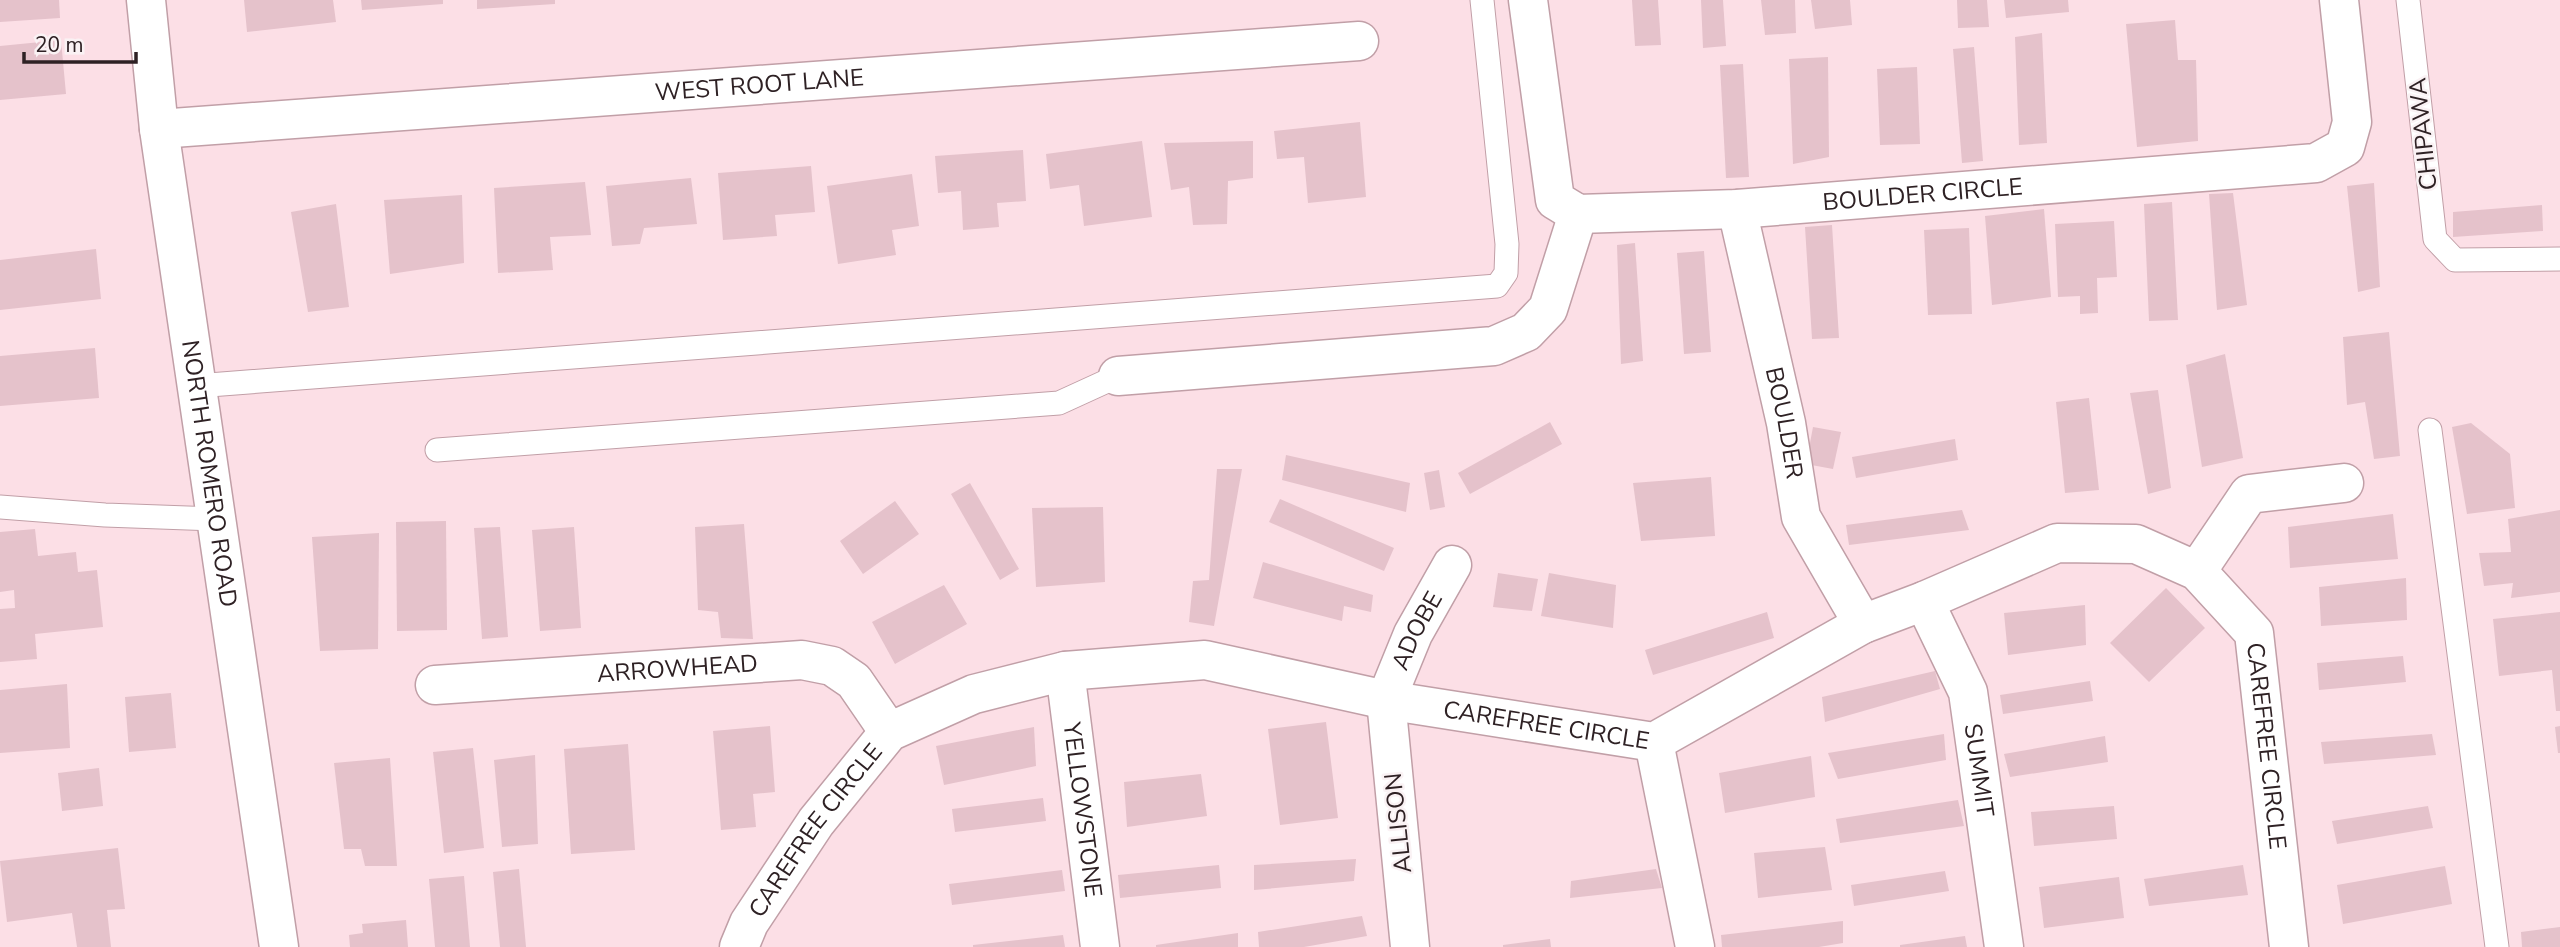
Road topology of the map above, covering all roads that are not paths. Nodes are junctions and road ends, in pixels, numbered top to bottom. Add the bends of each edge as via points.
1 (146, 0) edge
2 (1482, 0) edge
3 (1528, 0) edge
4 (2339, 0) edge
5 (2408, 0) edge
6 (1359, 41) dead end
7 (159, 129) junction
8 (1737, 209) junction
9 (1578, 214) junction
10 (2560, 259) edge
11 (1118, 376) joint
12 (196, 386) junction
13 (2430, 429) dead end
14 (437, 450) dead end
15 (2344, 483) dead end
16 (0, 507) edge
17 (215, 519) junction
18 (1452, 565) dead end
19 (2197, 571) junction
20 (1924, 601) junction
21 (1863, 624) junction
22 (1065, 671) junction
23 (435, 685) dead end
24 (1386, 699) junction
25 (889, 732) junction
26 (1654, 742) junction
27 (279, 947) edge
28 (739, 947) edge
29 (1101, 947) edge
30 (1410, 947) edge
31 (1695, 947) edge
32 (2004, 947) edge
33 (2289, 947) edge
34 (2497, 947) edge

1 - 7 street, NORTH ROMERO ROAD
2 - 12 lane via 1507,244 1506,273 1497,286
3 - 9 street via 1555,200
4 - 8 street, BOULDER CIRCLE via 2352,122 2345,147 2316,163
5 - 10 lane, CHIPAWA via 2435,239 2455,261
6 - 7 street, WEST ROOT LANE
7 - 12 street, NORTH ROMERO ROAD
8 - 9 street, BOULDER CIRCLE
8 - 21 street, BOULDER via 1786,423 1801,517
9 - 11 street via 1548,309 1526,332 1494,346
11 - 14 lane via 1059,403
12 - 17 street, NORTH ROMERO ROAD
13 - 34 lane
15 - 19 street via 2249,494
16 - 17 lane
17 - 27 street, NORTH ROMERO ROAD
18 - 24 street, ADOBE via 1413,634
19 - 20 street, CAREFREE CIRCLE via 2136,544 2057,543
19 - 33 street, CAREFREE CIRCLE via 2254,633
20 - 21 street, CAREFREE CIRCLE
20 - 32 street, SUMMIT via 1968,692
21 - 26 street, CAREFREE CIRCLE
22 - 24 street, CAREFREE CIRCLE via 1205,660
22 - 25 street, CAREFREE CIRCLE via 974,694
22 - 29 street, YELLOWSTONE
23 - 25 street, ARROWHEAD via 802,660 832,666 854,681
24 - 26 street, CAREFREE CIRCLE
24 - 30 street, ALLISON
25 - 28 street, CAREFREE CIRCLE via 816,822 749,923
26 - 31 street

